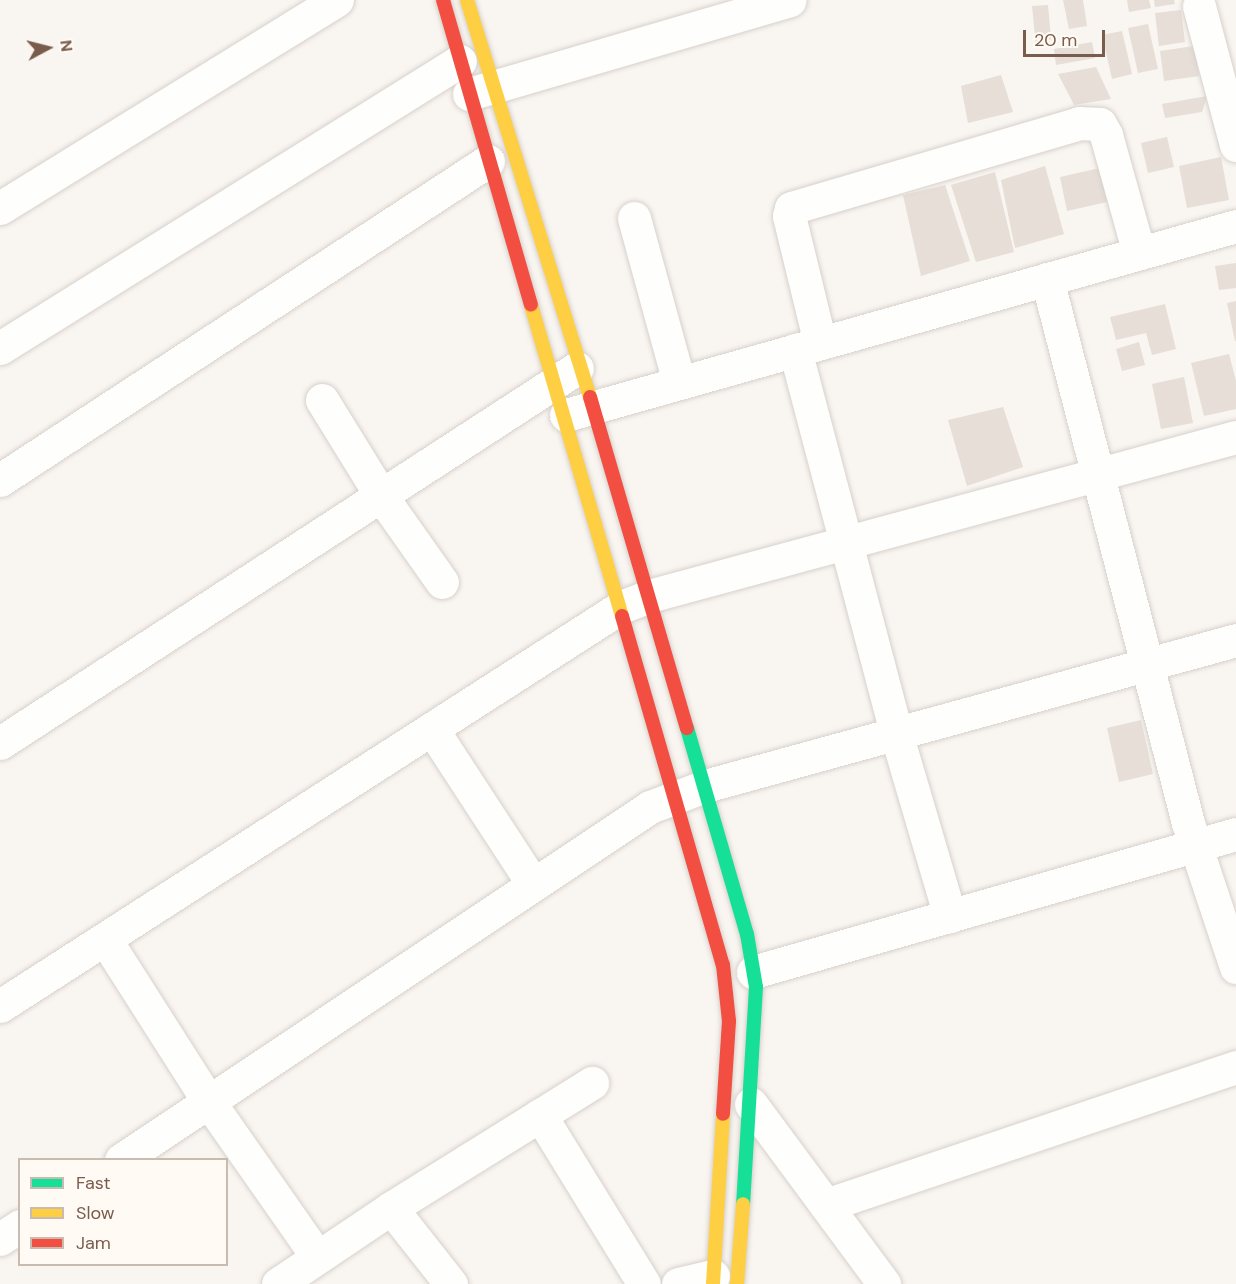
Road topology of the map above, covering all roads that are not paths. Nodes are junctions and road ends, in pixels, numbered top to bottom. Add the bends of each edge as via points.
1 (337, 0) edge
2 (443, 0) edge
3 (467, 0) edge
4 (789, 0) edge
5 (1199, 6) dead end
6 (460, 61) junction
7 (482, 91) junction
8 (1236, 145) edge
9 (488, 161) junction
10 (0, 208) edge
11 (634, 218) dead end
12 (1236, 226) edge
13 (1139, 253) junction
14 (1047, 279) junction
15 (807, 347) junction
16 (0, 348) edge
17 (568, 374) junction
18 (679, 383) junction
19 (322, 400) dead end
20 (579, 411) junction
21 (1236, 437) edge
22 (1098, 476) junction
23 (0, 480) edge
24 (382, 497) junction
25 (847, 543) junction
26 (442, 582) dead end
27 (635, 602) junction
28 (1236, 640) edge
29 (1147, 666) junction
30 (432, 729) junction
31 (896, 733) junction
32 (0, 743) edge
33 (691, 791) junction
34 (1236, 834) edge
35 (1196, 846) junction
36 (533, 884) junction
37 (950, 916) junction
38 (105, 939) junction
39 (1236, 967) edge
40 (753, 972) junction
41 (0, 1006) edge
42 (1236, 1067) edge
43 (592, 1083) dead end
44 (209, 1102) junction
45 (751, 1104) junction
46 (540, 1115) junction
47 (124, 1158) edge
48 (826, 1205) junction
49 (391, 1208) junction
50 (18, 1227) edge
51 (0, 1239) edge
52 (317, 1256) junction
53 (721, 1281) edge
54 (278, 1284) edge
55 (451, 1284) edge
56 (644, 1284) edge
57 (678, 1284) edge
58 (884, 1284) edge

1 - 10 street
2 - 6 main road
3 - 7 main road
4 - 7 street
5 - 8 street
6 - 7 main road
6 - 16 street
7 - 9 main road
7 - 17 main road
9 - 17 main road
9 - 23 street
11 - 18 street
12 - 13 street
13 - 14 street
13 - 15 street via 1106,135 1100,124 1079,123 792,208 789,216
14 - 15 street
14 - 22 street
15 - 18 street
15 - 25 street
17 - 20 main road
17 - 20 main road
17 - 24 street
18 - 20 street
19 - 24 street
20 - 27 main road
20 - 27 main road
21 - 22 street
22 - 25 street
22 - 29 street
24 - 26 street
24 - 32 street
25 - 27 street
25 - 31 street
27 - 30 street
27 - 33 main road
27 - 33 main road
28 - 29 street
29 - 31 street
29 - 35 street
30 - 36 street
30 - 38 street
31 - 33 street
31 - 37 street
33 - 36 street via 650,807
33 - 40 main road via 747,934
33 - 53 main road via 728,995
34 - 35 street
35 - 37 street
35 - 39 street
36 - 44 street
37 - 40 street
38 - 41 street
38 - 44 street
40 - 45 main road
42 - 48 street
43 - 46 street
44 - 47 street
44 - 52 street
45 - 48 street
45 - 53 main road
46 - 49 street
46 - 56 street
48 - 58 street
49 - 52 street
49 - 55 street
50 - 51 street
52 - 54 street
53 - 57 street

